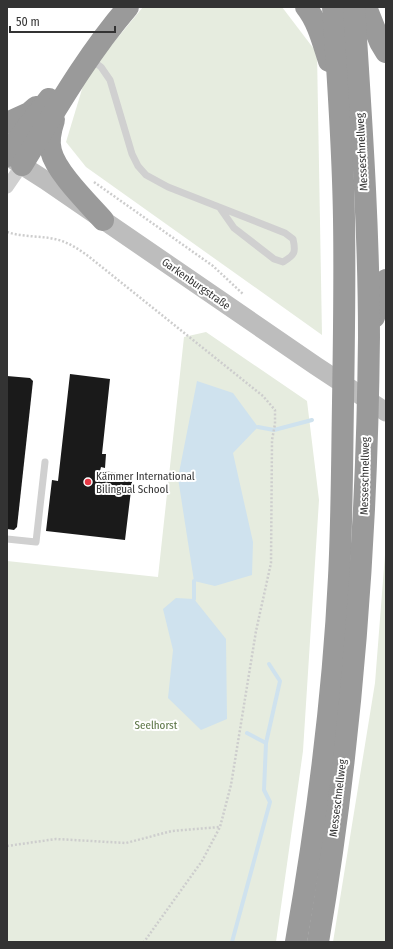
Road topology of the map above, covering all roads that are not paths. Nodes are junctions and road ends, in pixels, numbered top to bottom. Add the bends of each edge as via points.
1 (118, 7) edge
2 (128, 7) edge
3 (306, 7) edge
4 (333, 7) edge
5 (354, 7) edge
6 (366, 7) edge
7 (386, 52) edge
8 (88, 58) junction
9 (339, 96) junction
10 (56, 98) junction
11 (7, 123) edge
12 (15, 160) edge
13 (7, 187) edge
14 (220, 208) junction
15 (103, 220) junction
16 (386, 280) edge
17 (369, 336) junction
18 (386, 412) edge
19 (45, 462) dead end
20 (7, 539) edge
21 (296, 942) edge
22 (318, 942) edge

1 - 10 highway via 103,24
2 - 8 highway
3 - 9 highway via 322,39
4 - 9 highway, Messeschnellweg
5 - 17 highway, Messeschnellweg via 366,216
6 - 7 highway
8 - 10 highway
8 - 14 lane via 101,68 110,80 138,166 155,181
9 - 21 highway, Messeschnellweg via 344,217 342,511 339,577 333,668
10 - 11 highway
10 - 12 highway
10 - 15 highway via 50,149 64,175
12 - 13 street
12 - 15 main road, Garkenburgstraße
14 - 14 lane via 293,238 295,249 292,257 283,262 274,259 234,228
15 - 18 main road, Garkenburgstraße
16 - 17 highway
17 - 22 highway, Messeschnellweg via 365,513 358,607 344,758
19 - 20 lane via 36,542

